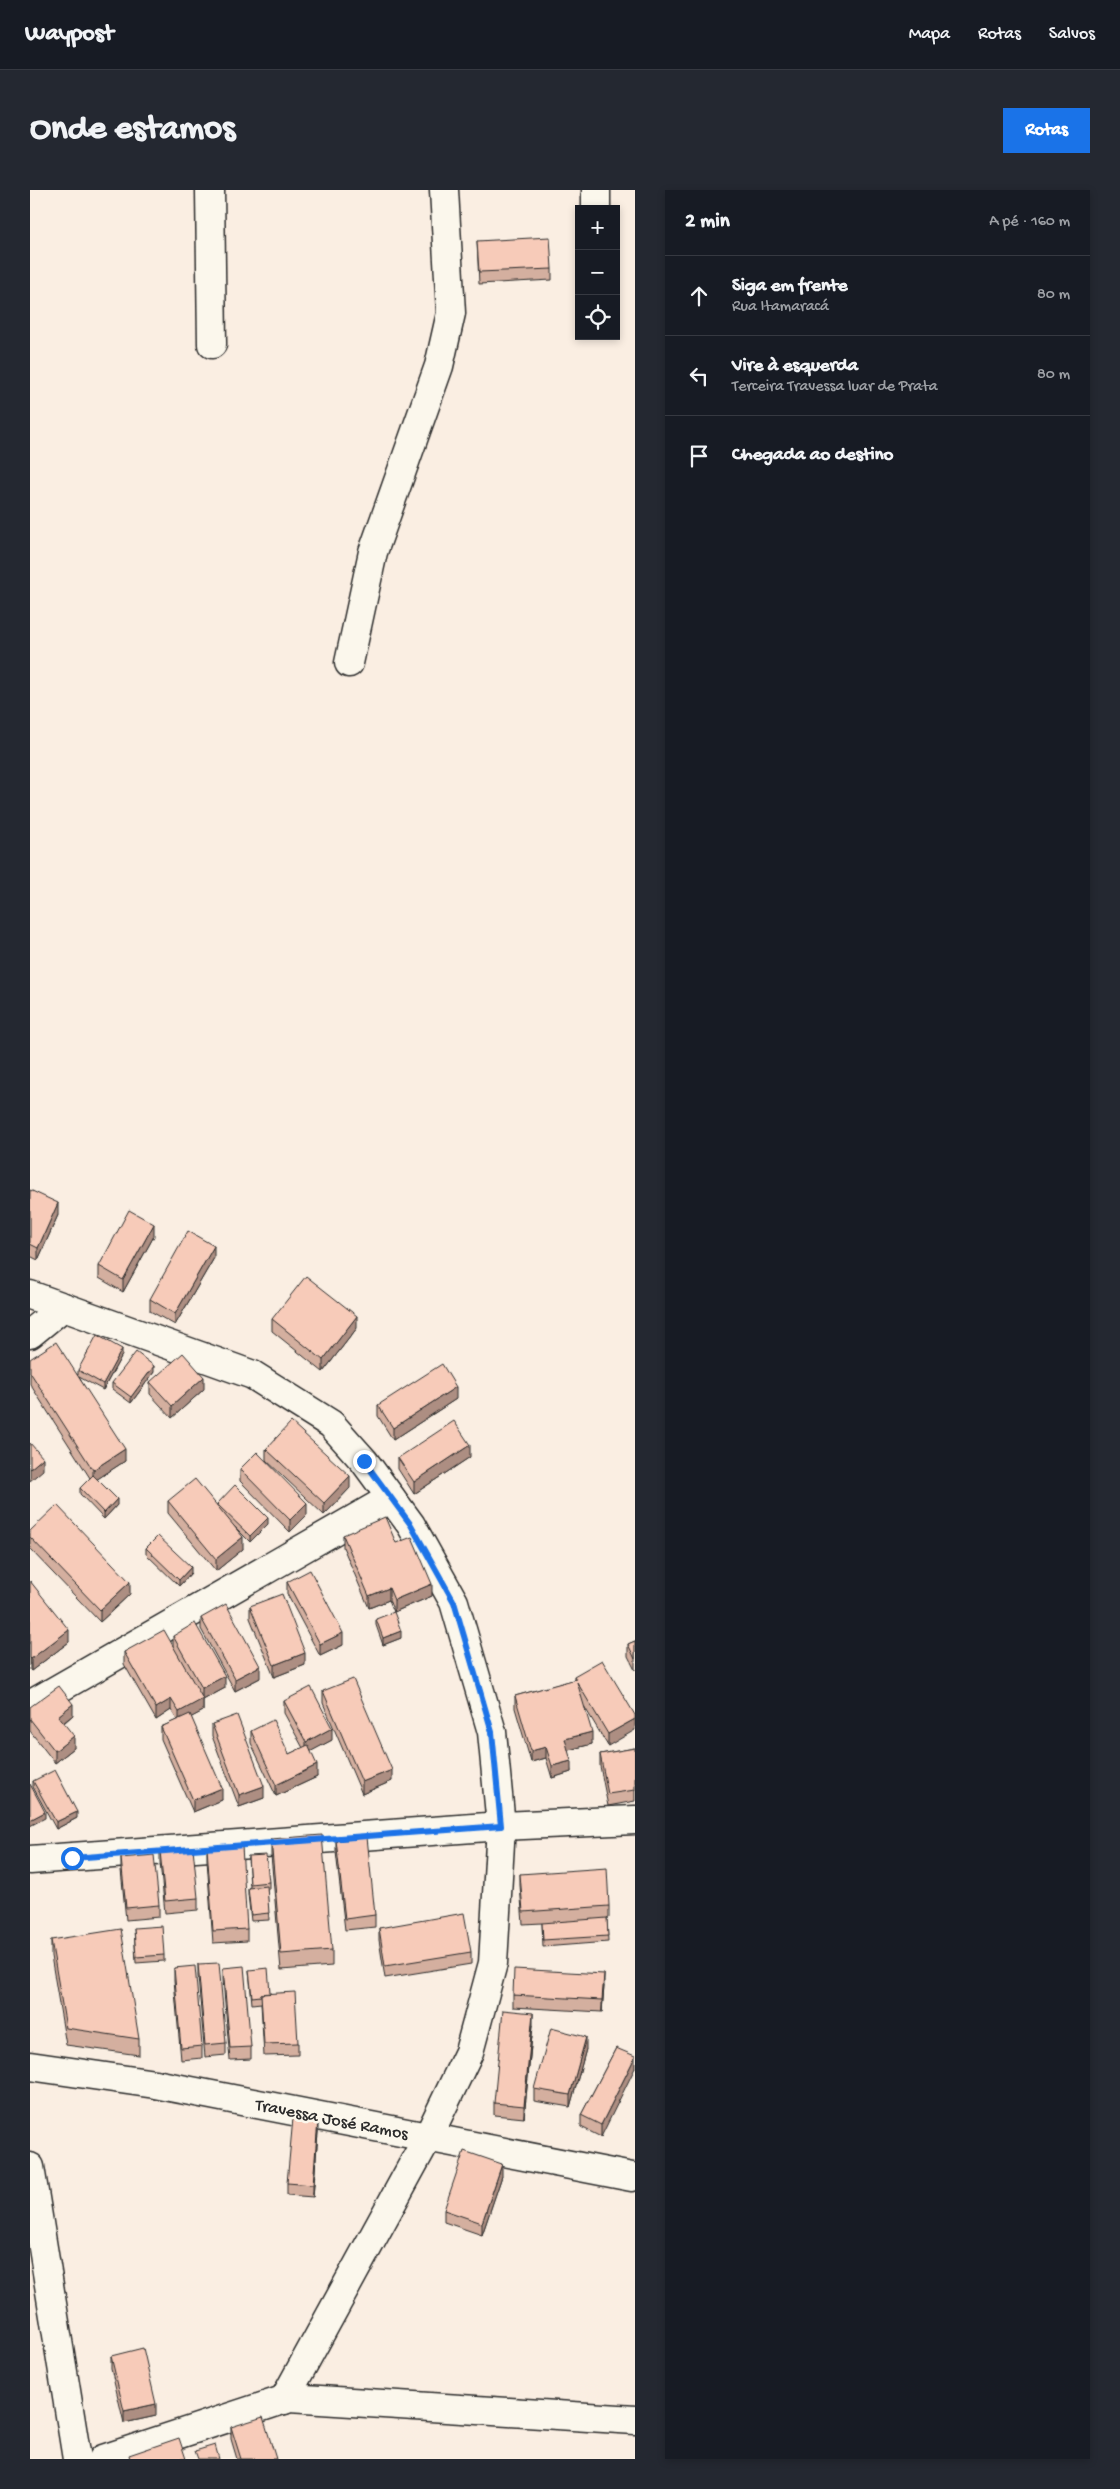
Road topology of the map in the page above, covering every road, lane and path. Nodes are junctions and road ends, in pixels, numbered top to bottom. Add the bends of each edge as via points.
1 (210, 190) edge
2 (444, 190) edge
3 (596, 190) edge
4 (596, 205) edge
5 (212, 344) dead end
6 (349, 663) dead end
7 (30, 1294) edge
8 (63, 1307) junction
9 (30, 1334) edge
10 (391, 1498) junction
11 (30, 1705) edge
12 (635, 1820) edge
13 (501, 1826) junction
14 (30, 1860) edge
15 (30, 2066) edge
16 (428, 2137) junction
17 (30, 2167) edge
18 (632, 2177) dead end
19 (286, 2399) junction
20 (635, 2420) edge
21 (77, 2459) edge
22 (103, 2459) edge

1 - 5 street
2 - 6 street via 451,313 439,366 373,552
3 - 4 street
7 - 8 street
8 - 9 street
8 - 10 street via 253,1375 330,1424 364,1461
10 - 11 street
10 - 13 street via 411,1525 454,1602 492,1732
12 - 13 street
13 - 14 street
13 - 16 street via 493,1963 469,2052
15 - 16 street, Travessa José Ramos via 155,2084
16 - 18 street, Travessa José Ramos
16 - 19 street
17 - 21 street
19 - 20 street
19 - 22 street

